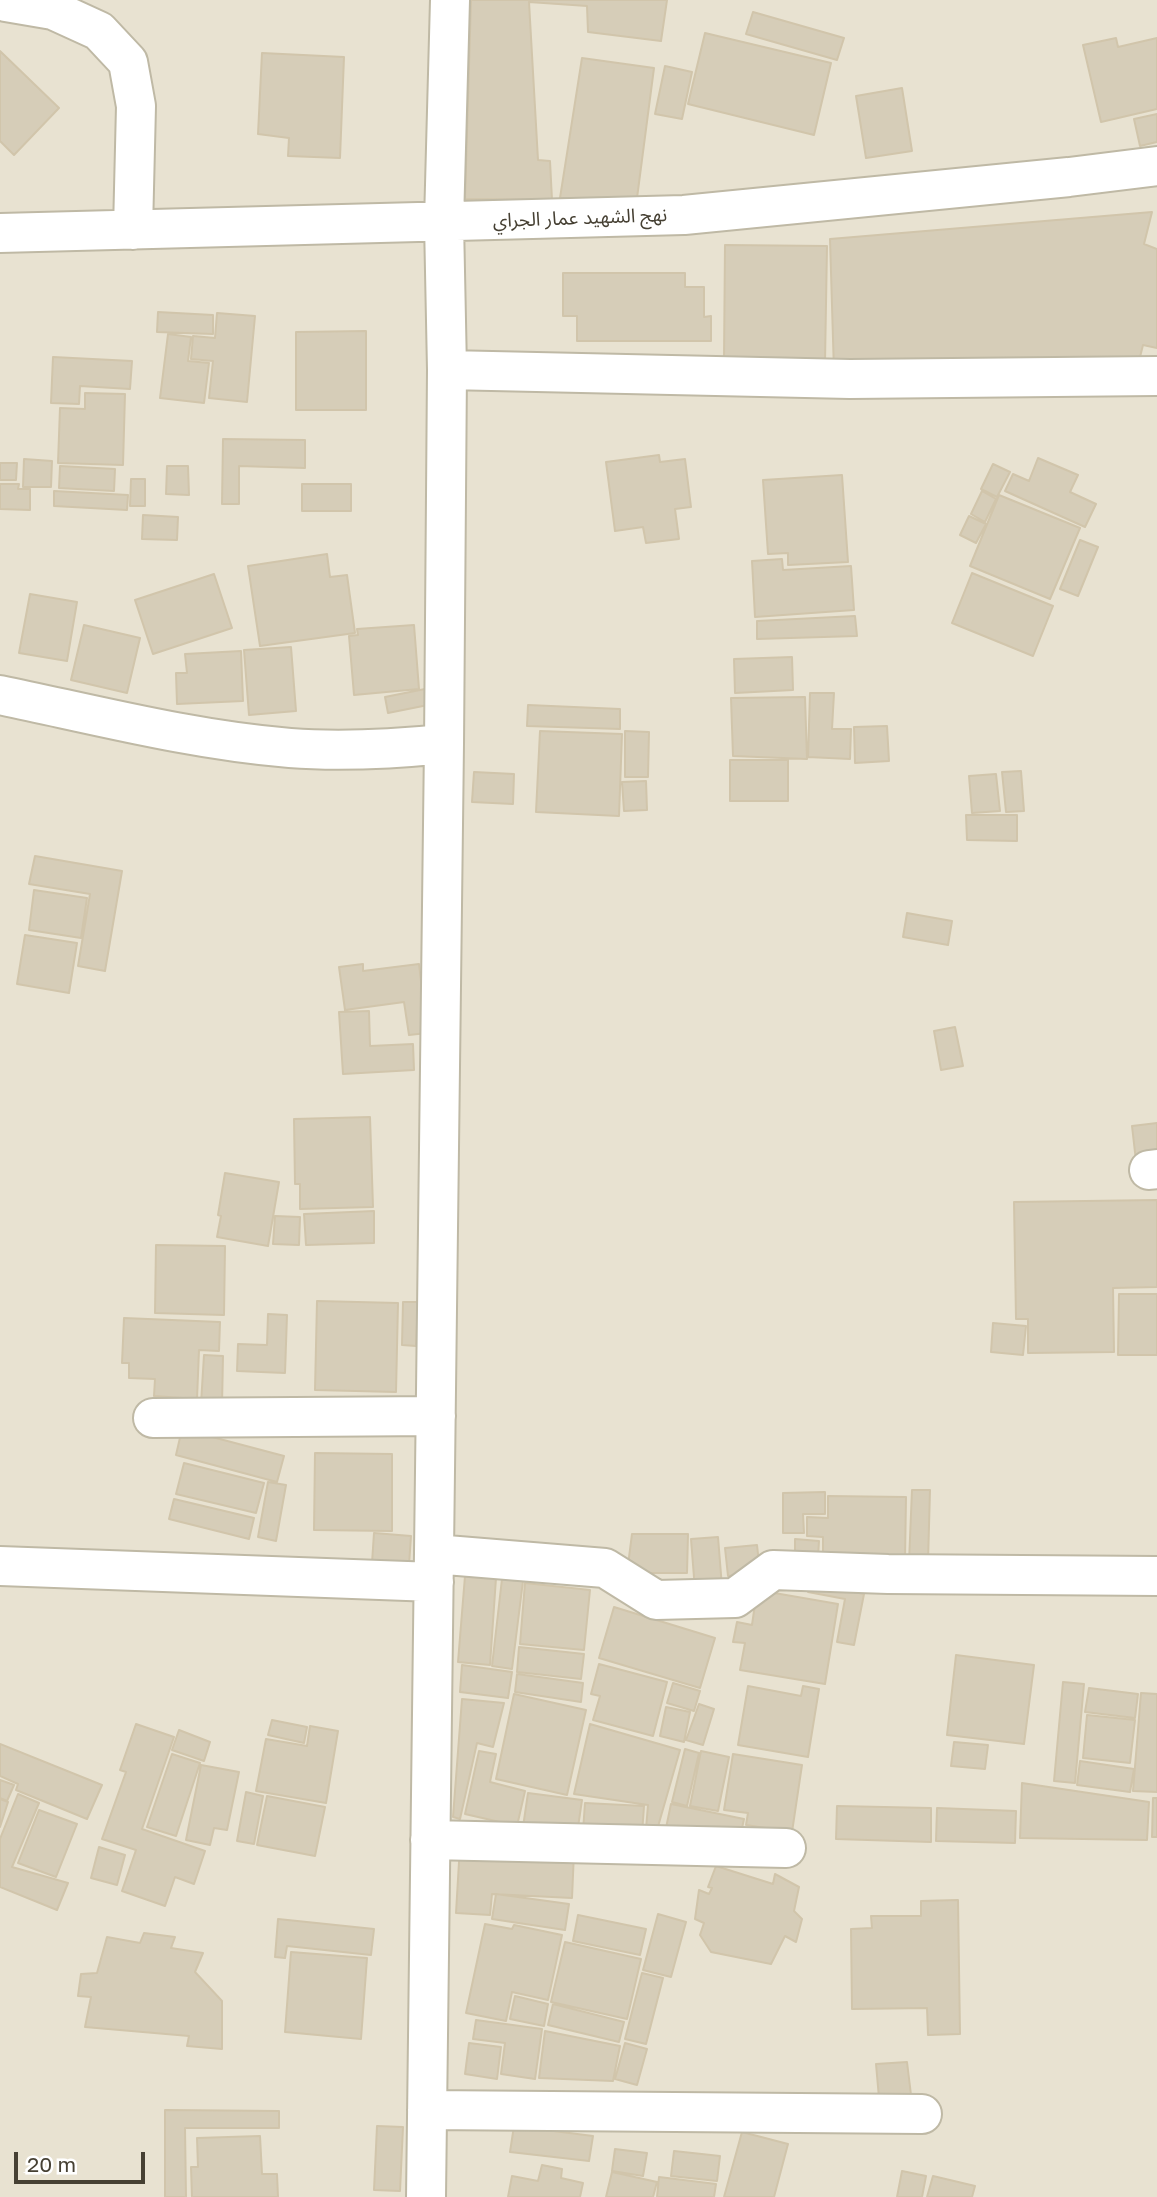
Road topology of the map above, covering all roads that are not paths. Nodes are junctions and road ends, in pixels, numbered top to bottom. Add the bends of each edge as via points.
1 (450, 0) edge
2 (6, 2) dead end
3 (1157, 166) edge
4 (444, 222) junction
5 (133, 230) junction
6 (0, 233) edge
7 (447, 370) junction
8 (1157, 376) edge
9 (0, 695) edge
10 (444, 744) junction
11 (436, 1416) junction
12 (153, 1418) dead end
13 (0, 1566) edge
14 (434, 1568) junction
15 (1157, 1576) edge
16 (430, 1840) junction
17 (786, 1848) dead end
18 (427, 2110) junction
19 (922, 2114) dead end
20 (426, 2197) edge

1 - 4 street
2 - 5 street via 53,10 99,31 128,62 136,106
3 - 4 street, نهج الشهيد عمار الجراي via 684,215
4 - 5 street, نهج الشهيد عمار الجراي
4 - 7 street
5 - 6 street, نهج الشهيد عمار الجراي
7 - 8 street via 850,379
7 - 10 street
9 - 10 street via 217,739 290,748 379,751
10 - 11 street
11 - 12 street
11 - 14 street
13 - 14 street
14 - 15 street via 605,1568 656,1600 735,1598 773,1570
14 - 16 street
16 - 17 street
16 - 18 street
18 - 19 street
18 - 20 street

